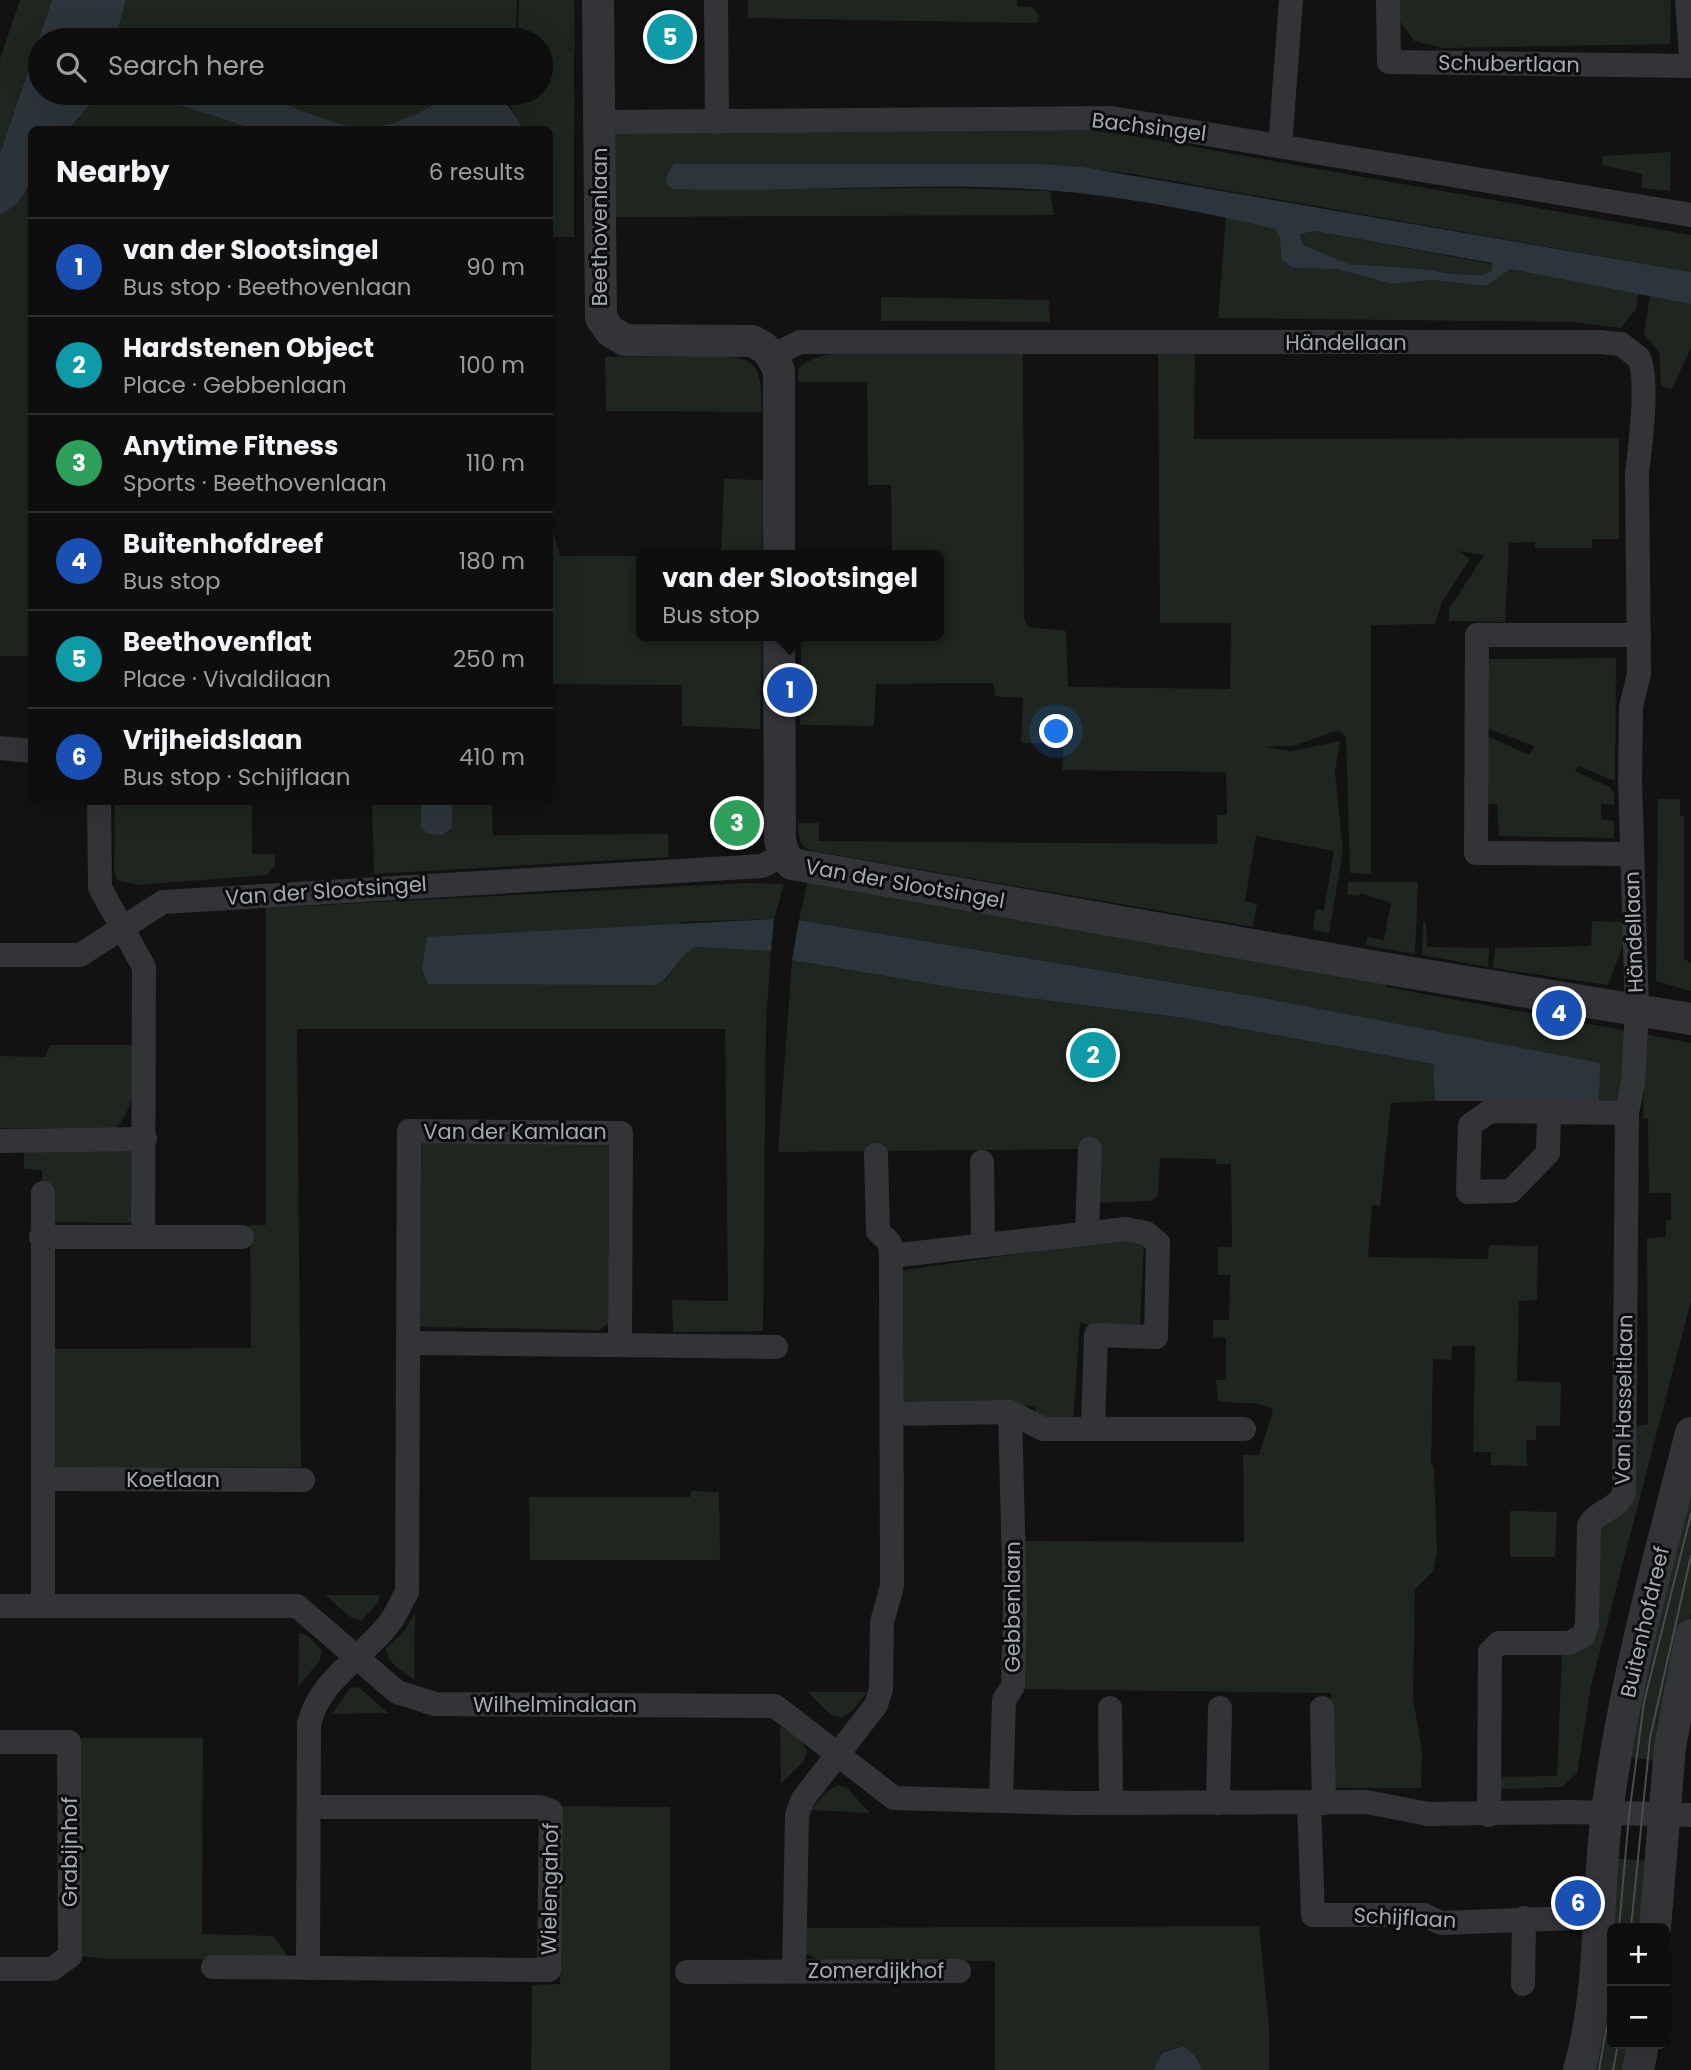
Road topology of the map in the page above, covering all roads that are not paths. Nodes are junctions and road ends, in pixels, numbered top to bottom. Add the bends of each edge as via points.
1 (598, 0) edge
2 (716, 0) edge
3 (1291, 0) edge
4 (1388, 0) edge
5 (1688, 0) edge
6 (1691, 55) edge
7 (1691, 66) edge
8 (599, 122) junction
9 (717, 122) junction
10 (1280, 146) junction
11 (1691, 215) edge
12 (772, 355) junction
13 (779, 550) edge
14 (1639, 635) junction
15 (779, 641) edge
16 (0, 748) edge
17 (28, 751) edge
18 (99, 805) edge
19 (1631, 854) junction
20 (784, 855) junction
21 (124, 926) junction
22 (0, 955) edge
23 (1637, 1011) junction
24 (1691, 1019) edge
25 (1549, 1113) dead end
26 (1627, 1113) junction
27 (145, 1139) junction
28 (0, 1140) edge
29 (1090, 1149) dead end
30 (876, 1155) dead end
31 (982, 1161) dead end
32 (43, 1193) dead end
33 (1087, 1233) junction
34 (41, 1237) junction
35 (142, 1237) junction
36 (242, 1237) dead end
37 (983, 1244) junction
38 (891, 1256) junction
39 (408, 1343) junction
40 (620, 1345) junction
41 (776, 1347) dead end
42 (1010, 1412) junction
43 (892, 1414) junction
44 (1093, 1427) junction
45 (1244, 1429) dead end
46 (1691, 1433) edge
47 (43, 1479) junction
48 (303, 1480) dead end
49 (0, 1606) edge
50 (43, 1606) junction
51 (1691, 1635) edge
52 (356, 1655) junction
53 (1111, 1708) dead end
54 (1220, 1708) dead end
55 (1322, 1708) dead end
56 (0, 1742) edge
57 (839, 1755) junction
58 (1001, 1800) junction
59 (1111, 1802) junction
60 (1218, 1803) junction
61 (1316, 1804) junction
62 (309, 1807) junction
63 (1607, 1814) junction
64 (1489, 1815) junction
65 (1677, 1816) edge
66 (1524, 1918) junction
67 (1574, 1918) dead end
68 (1656, 1923) edge
69 (213, 1967) dead end
70 (308, 1968) junction
71 (0, 1969) edge
72 (959, 1971) dead end
73 (687, 1972) dead end
74 (794, 1972) junction
75 (1523, 1984) dead end
76 (1642, 2049) edge
77 (1578, 2070) edge
78 (1638, 2070) edge

1 - 8 street, Beethovenlaan
2 - 9 street
3 - 10 street
4 - 7 street, Schubertlaan via 1389,62
5 - 6 street
8 - 9 street, Bachsingel
8 - 12 street, Beethovenlaan via 601,318 610,331 625,340 752,341
9 - 10 street, Bachsingel via 1111,118
10 - 11 street, Bachsingel
12 - 13 street via 779,371
12 - 14 street, Händellaan via 800,342 947,340 1621,344 1639,358 1642,372 1637,474
14 - 19 street, Händellaan via 1639,674 1631,707
14 - 19 street, Händellaan via 1476,635 1476,853
15 - 20 street via 780,840
16 - 17 street
18 - 21 street via 100,888
19 - 23 street, Händellaan
20 - 21 street, Van der Slootsingel via 762,866 163,902
20 - 23 street, Van der Slootsingel via 792,864 816,869
21 - 22 street, Van der Slootsingel via 80,955
21 - 27 street via 144,967
23 - 24 street, Van der Slootsingel
23 - 26 street, Van Hasseltlaan
25 - 26 street
26 - 64 street, Van Hasseltlaan via 1624,1493 1589,1525 1583,1636 1569,1643 1499,1643 1490,1652
27 - 28 street
27 - 35 street
29 - 33 street
30 - 38 street via 878,1231 890,1244
31 - 37 street
32 - 34 street
33 - 37 street
33 - 44 street via 1126,1228 1146,1233 1158,1243 1156,1337 1096,1335
34 - 35 street
34 - 47 street
35 - 36 street
37 - 38 street
38 - 43 street
39 - 40 street
39 - 40 street, Van der Kamlaan via 409,1131 609,1132 621,1133
39 - 52 street, Van der Kamlaan via 407,1592 390,1622
40 - 41 street
42 - 43 street
42 - 44 street via 1043,1429
42 - 58 street, Gebbenlaan via 1015,1607 1013,1686 1004,1700
43 - 57 street via 892,1587 882,1622 881,1689 877,1705
44 - 45 street
46 - 63 street, Buitenhofdreef via 1639,1634
47 - 48 street, Koetlaan
47 - 50 street
49 - 50 street, Wilhelminalaan
50 - 52 street, Wilhelminalaan via 297,1606
51 - 65 street via 1674,1715
52 - 57 street, Wilhelminalaan via 397,1692 435,1704 775,1706
52 - 62 street via 313,1708
53 - 59 street
54 - 60 street
55 - 61 street
56 - 71 street, Grabijnhof via 69,1742 70,1956 52,1969
57 - 58 street, Wilhelminalaan via 894,1798
57 - 74 street, Zomerdijkhof via 803,1799 797,1815
58 - 59 street, Wilhelminalaan
59 - 60 street, Wilhelminalaan
60 - 61 street, Wilhelminalaan
61 - 64 street, Wilhelminalaan via 1367,1802 1429,1814
61 - 66 street, Schijflaan via 1313,1915 1424,1915 1441,1923
62 - 70 street
62 - 70 street, Wielengahof via 540,1807 551,1811 548,1970
63 - 64 street, Wilhelminalaan
63 - 65 street
63 - 77 street, Buitenhofdreef via 1592,2006
65 - 68 street
66 - 67 street, Schijflaan
66 - 75 street
69 - 70 street, Wielengahof
72 - 74 street, Zomerdijkhof
73 - 74 street, Zomerdijkhof
76 - 78 street

